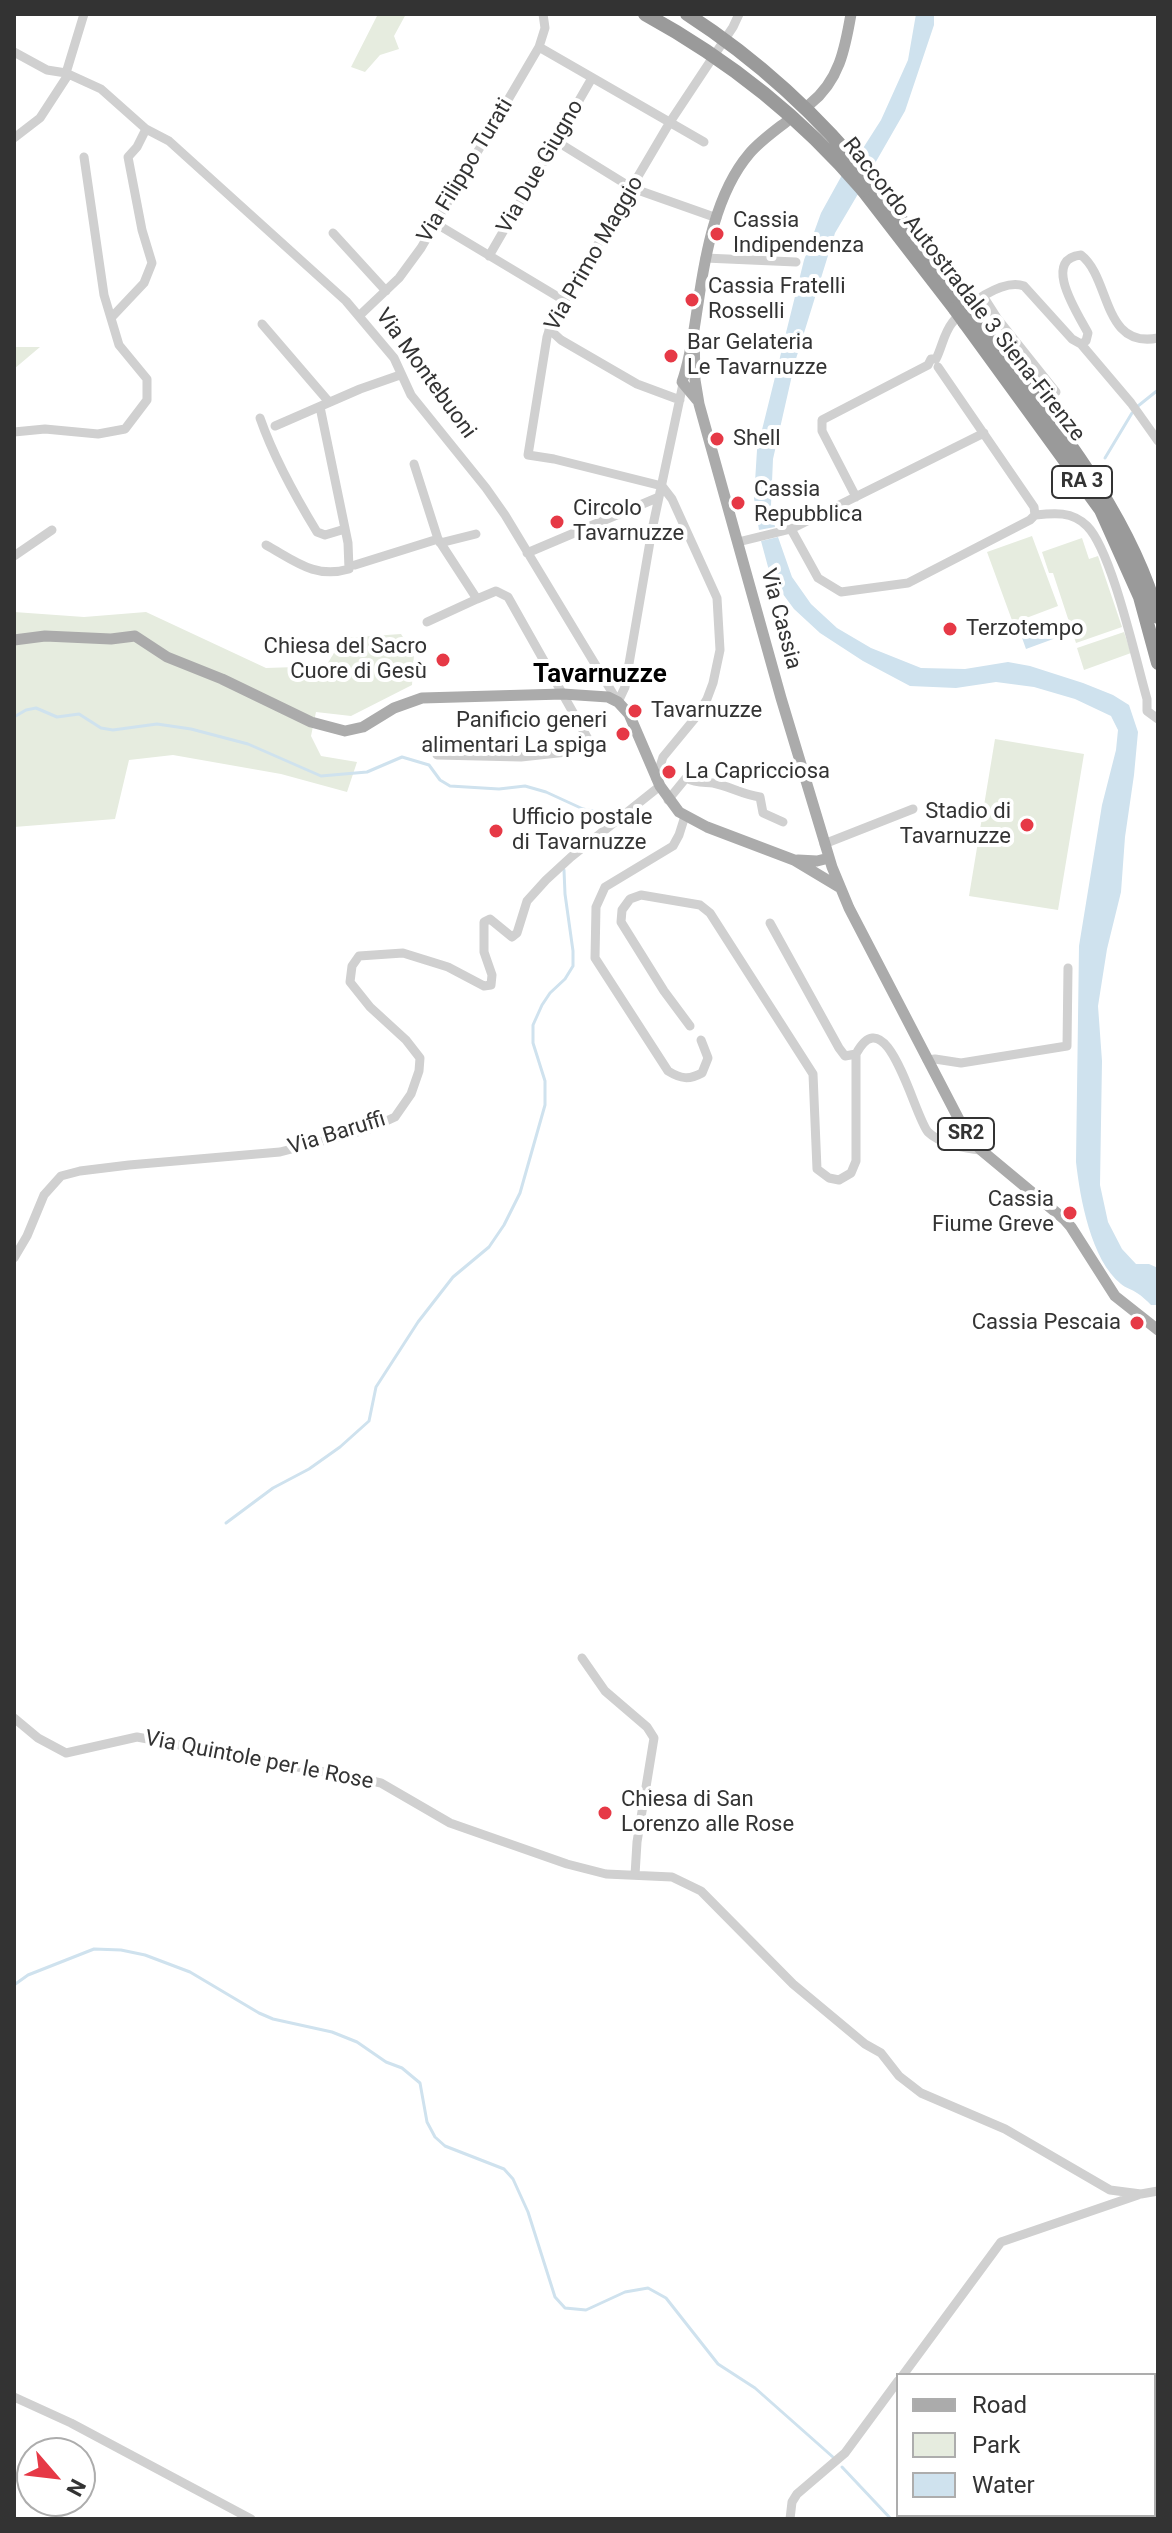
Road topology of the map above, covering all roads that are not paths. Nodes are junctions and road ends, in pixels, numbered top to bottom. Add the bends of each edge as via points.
1 (84, 14) edge
2 (543, 14) edge
3 (645, 14) edge
4 (687, 14) edge
5 (851, 14) edge
6 (738, 16) edge
7 (539, 47) junction
8 (14, 52) edge
9 (67, 74) junction
10 (592, 78) junction
11 (810, 104) dead end
12 (670, 122) junction
13 (786, 122) dead end
14 (146, 129) junction
15 (14, 138) edge
16 (556, 141) junction
17 (704, 142) dead end
18 (84, 157) dead end
19 (868, 186) junction
20 (632, 188) junction
21 (717, 218) junction
22 (435, 223) junction
23 (333, 233) dead end
24 (489, 256) junction
25 (705, 258) junction
26 (796, 262) dead end
27 (386, 291) junction
28 (983, 296) junction
29 (565, 301) junction
30 (359, 316) junction
31 (111, 318) junction
32 (970, 320) junction
33 (262, 324) dead end
34 (549, 329) junction
35 (1158, 338) edge
36 (1081, 344) junction
37 (934, 364) junction
38 (400, 375) junction
39 (689, 382) junction
40 (1056, 392) dead end
41 (679, 404) junction
42 (324, 405) junction
43 (260, 418) dead end
44 (275, 426) dead end
45 (14, 432) edge
46 (984, 433) junction
47 (1158, 441) edge
48 (414, 464) dead end
49 (662, 486) junction
50 (659, 497) junction
51 (856, 497) junction
52 (1035, 515) junction
53 (345, 529) junction
54 (52, 530) dead end
55 (786, 530) junction
56 (476, 534) dead end
57 (439, 541) junction
58 (738, 542) junction
59 (266, 545) dead end
60 (527, 553) junction
61 (14, 556) edge
62 (355, 565) dead end
63 (477, 599) junction
64 (1158, 617) edge
65 (427, 622) dead end
66 (14, 640) edge
67 (1158, 663) edge
68 (563, 694) junction
69 (618, 702) junction
70 (1158, 719) edge
71 (644, 751) junction
72 (437, 755) dead end
73 (663, 757) junction
74 (658, 782) junction
75 (668, 800) junction
76 (913, 809) dead end
77 (685, 816) junction
78 (783, 822) dead end
79 (824, 844) junction
80 (794, 860) junction
81 (830, 862) junction
82 (806, 867) junction
83 (839, 887) junction
84 (770, 923) dead end
85 (1068, 968) dead end
86 (690, 1026) dead end
87 (701, 1040) dead end
88 (856, 1054) junction
89 (927, 1060) junction
90 (981, 1150) junction
91 (14, 1258) edge
92 (1158, 1330) edge
93 (582, 1658) dead end
94 (14, 1718) edge
95 (635, 1875) junction
96 (1158, 2191) edge
97 (1141, 2194) junction
98 (904, 2373) edge
99 (896, 2384) edge
100 (14, 2397) edge
101 (251, 2519) edge
102 (790, 2519) edge

1 - 9 street
2 - 7 street
3 - 19 highway, Raccordo Autostradale 3 Siena-Firenze / RA 3, bridge via 699,45 779,104
4 - 19 highway, Raccordo Autostradale 3 Siena-Firenze / RA 3, bridge via 789,92
5 - 11 main road via 838,69
6 - 12 street, Via Primo Maggio
7 - 10 street
7 - 22 street, Via Filippo Turati
8 - 9 street, Via Montebuoni
9 - 14 street, Via Montebuoni via 101,89
9 - 15 street via 40,118
10 - 12 street
10 - 16 street, Via Due Giugno
12 - 17 street
12 - 20 street, Via Primo Maggio
13 - 21 main road via 740,166
14 - 30 street, Via Montebuoni via 169,141
14 - 31 street via 128,157 152,263 144,283
16 - 20 street
16 - 24 street, Via Due Giugno
18 - 31 street
19 - 32 highway, Raccordo Autostradale 3 Siena-Firenze / RA 3, bridge
20 - 21 street
20 - 29 street, Via Primo Maggio
21 - 25 main road
22 - 24 street
22 - 27 street, Via Filippo Turati via 409,267
23 - 27 street
24 - 29 street
25 - 26 street
25 - 39 main road
27 - 30 street, Via Filippo Turati
28 - 36 street via 1013,282 1024,286
28 - 37 street via 952,322
28 - 40 street
29 - 34 street, Via Primo Maggio
30 - 38 street, Via Montebuoni via 394,358
31 - 45 street via 119,345 147,379 147,400 125,429 98,434
32 - 64 highway, Raccordo Autostradale 3 Siena-Firenze / RA 3 via 1109,505
32 - 67 highway, Raccordo Autostradale 3 Siena-Firenze / RA 3 via 1101,510 1140,597
33 - 42 street
34 - 41 street
34 - 49 street, Via Primo Maggio via 528,455
35 - 36 street via 1138,338 1118,325 1088,260 1072,255 1063,265 1063,279 1088,333
36 - 47 street
37 - 46 street
37 - 51 street via 822,420 822,431
38 - 42 street
38 - 60 street, Via Montebuoni via 486,488
39 - 41 street
39 - 58 main road, Via Cassia / SR2
41 - 49 street
42 - 44 street
42 - 53 street
43 - 53 street via 317,532
46 - 51 street
46 - 52 street
48 - 57 street
49 - 50 street
49 - 73 street via 717,598 720,632 717,670 707,699
50 - 60 street
50 - 69 street
51 - 55 street
52 - 55 street via 908,583 841,592 818,578
52 - 70 street via 1071,516 1087,526 1106,555 1147,711
53 - 59 street via 349,569 334,574 318,573
54 - 61 street
55 - 58 street
56 - 57 street
57 - 62 street
57 - 63 street
58 - 79 main road, Via Cassia / SR2
60 - 69 street, Via Montebuoni
63 - 65 street
63 - 68 street via 496,591 508,597
66 - 68 main road via 135,636 167,657 311,722 345,731 422,698
68 - 69 main road via 601,695
68 - 72 street via 588,739 567,752
69 - 71 main road, Via Montebuoni via 629,714
71 - 73 street
71 - 74 main road, Via Montebuoni
73 - 74 street
74 - 75 main road, Via Montebuoni
74 - 91 street, Via Baruffi via 546,880 527,901 517,933 512,937 490,919 484,922 491,985 403,953 359,956 350,982 420,1058 411,1094 395,1117 280,1152 61,1176 44,1195
75 - 77 main road, Via Montebuoni
75 - 78 street via 686,778 714,783 760,797 763,813
76 - 79 street
77 - 80 main road
77 - 87 street via 673,846 605,887 596,907 595,958 668,1071 691,1079 702,1073 708,1058
79 - 81 main road, Via Cassia / SR2
80 - 81 main road
80 - 82 main road
81 - 82 main road via 821,871
81 - 83 main road, Via Cassia / SR2
82 - 83 main road
83 - 89 main road, Via Cassia / SR2
84 - 88 street via 839,1048 845,1056
85 - 89 street via 1067,1046 961,1063
86 - 88 street via 621,922 630,899 641,895 700,905 710,913 813,1074 817,1169 839,1180 851,1173 856,1161
88 - 90 street via 862,1042 882,1040 929,1132 960,1148
89 - 90 main road, Via Cassia / SR2 via 962,1129
90 - 92 main road, Via Cassia / SR2 via 1064,1219 1115,1296
93 - 95 street via 605,1691 654,1738
94 - 95 street, Via Quintole per le Rose via 66,1753 137,1737 381,1783 450,1823 567,1864
95 - 97 street, Via Quintole per le Rose via 672,1877 701,1891 793,1984 881,2053 921,2093 1005,2129 1110,2190
96 - 97 street, Via Quintole per le Rose
97 - 98 street via 1001,2242
99 - 102 street via 845,2453 797,2494
100 - 101 street

